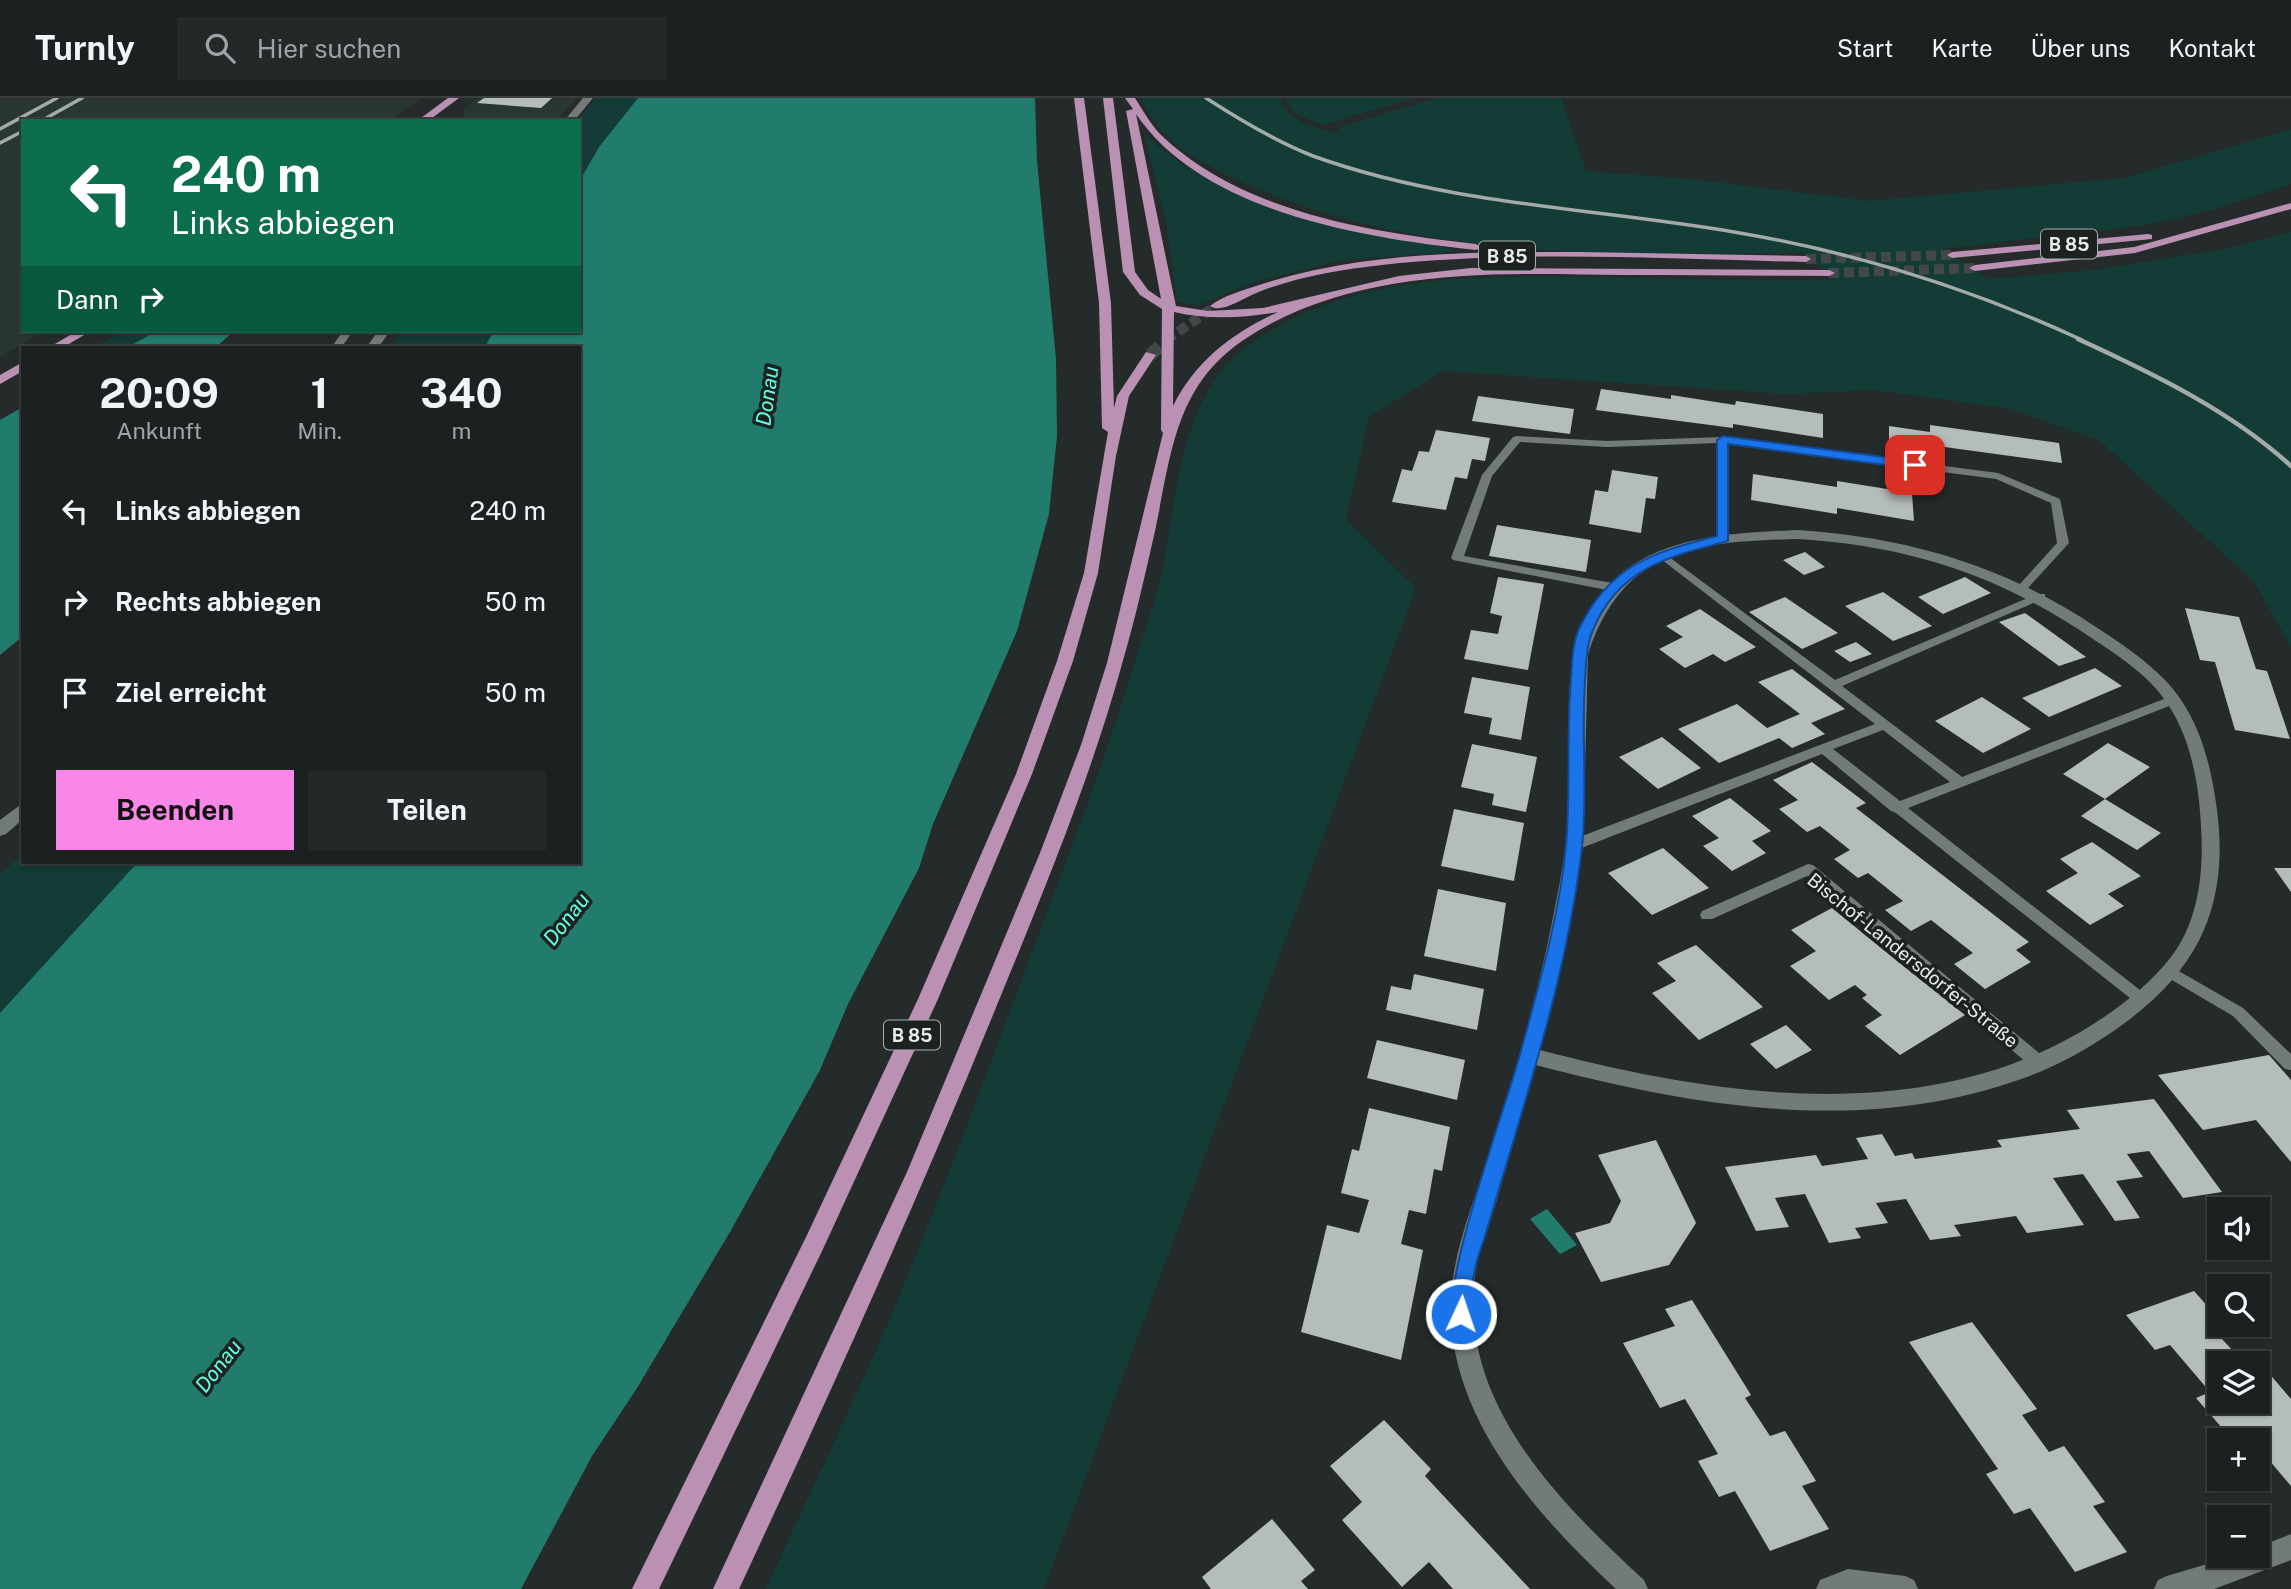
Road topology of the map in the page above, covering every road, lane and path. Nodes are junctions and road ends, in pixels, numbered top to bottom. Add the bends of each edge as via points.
1 (454, 98) edge
2 (588, 98) edge
3 (1079, 98) edge
4 (1108, 98) edge
5 (1129, 98) edge
6 (425, 119) edge
7 (571, 119) edge
8 (2291, 206) edge
9 (2187, 234) junction
10 (1553, 255) junction
11 (1952, 256) tunnel mouth
12 (1805, 259) tunnel mouth
13 (1975, 268) tunnel mouth
14 (1829, 273) tunnel mouth
15 (1308, 302) junction
16 (1216, 306) tunnel mouth
17 (1168, 308) junction
18 (81, 333) edge
19 (58, 346) edge
20 (1150, 355) tunnel mouth
21 (21, 367) edge
22 (0, 380) edge
23 (1167, 437) junction
24 (1723, 440) junction
25 (1109, 456) junction
26 (1723, 538) junction
27 (1661, 554) junction
28 (1612, 587) junction
29 (2023, 587) junction
30 (2040, 596) junction
31 (1832, 686) junction
32 (2173, 700) junction
33 (1886, 724) junction
34 (1824, 749) junction
35 (1961, 783) junction
36 (1896, 808) junction
37 (21, 811) edge
38 (0, 830) edge
39 (1574, 845) junction
40 (1707, 915) dead end
41 (2170, 972) junction
42 (2140, 998) junction
43 (1529, 1055) junction
44 (2039, 1063) junction
45 (2291, 1064) edge
46 (2291, 1547) edge
47 (645, 1589) edge
48 (726, 1589) edge
49 (1635, 1589) edge
50 (1829, 1589) edge
51 (1905, 1589) edge
52 (2167, 1589) edge

1 - 6 main road
2 - 7 street
3 - 25 main road via 1105,303
4 - 17 main road, B 85 via 1129,272 1143,294
5 - 10 main road, B 85 via 1141,121 1171,152 1224,183 1283,207 1424,241
5 - 17 main road
8 - 9 main road, B 85
9 - 11 main road, B 85
9 - 13 main road, B 85 via 2136,250
10 - 12 main road, B 85
10 - 16 main road, B 85 via 1376,260 1272,281
14 - 15 main road, B 85 via 1459,272 1401,278
15 - 17 main road, B 85 via 1227,314
15 - 23 main road, B 85 via 1255,327 1211,361 1184,395
17 - 23 main road
18 - 19 main road
20 - 25 main road, B 85 via 1123,397
21 - 22 main road
23 - 48 main road, B 85 via 1120,641 1090,740 1038,880 985,1015
24 - 26 lane
24 - 28 lane via 1607,443 1517,439 1487,475 1457,558
24 - 29 lane via 1998,476 2056,501 2063,543
25 - 47 main road, B 85 via 1091,573 1024,774 855,1157
26 - 27 street, Bischof-Landersdorfer-Straße
26 - 29 street, Bischof-Landersdorfer-Straße via 1773,534 1852,538 1945,559
27 - 28 street, Bischof-Landersdorfer-Straße
27 - 31 lane
28 - 39 street, Bischof-Landersdorfer-Straße via 1586,630 1580,654
29 - 30 street, Bischof-Landersdorfer-Straße
30 - 31 lane
30 - 32 street, Bischof-Landersdorfer-Straße via 2122,652
31 - 33 lane
32 - 35 lane
32 - 41 street, Bischof-Landersdorfer-Straße via 2199,762 2211,840 2206,898 2191,939
33 - 34 lane
33 - 35 lane
34 - 36 lane
34 - 39 lane
35 - 36 lane
36 - 42 lane
37 - 38 street
39 - 43 street, Bischof-Landersdorfer-Straße via 1557,946
40 - 44 lane, Bischof-Landersdorfer-Straße via 1808,869
41 - 42 street, Bischof-Landersdorfer-Straße
41 - 45 lane via 2238,1012
42 - 44 street, Bischof-Landersdorfer-Straße via 2120,1016
43 - 44 street, Bischof-Landersdorfer-Straße via 1647,1085 1825,1103 1909,1094 1993,1078
43 - 49 street, Bischof-Landersdorfer-Straße via 1464,1273 1462,1332 1475,1387 1519,1466
46 - 52 street
50 - 51 street via 1848,1582

